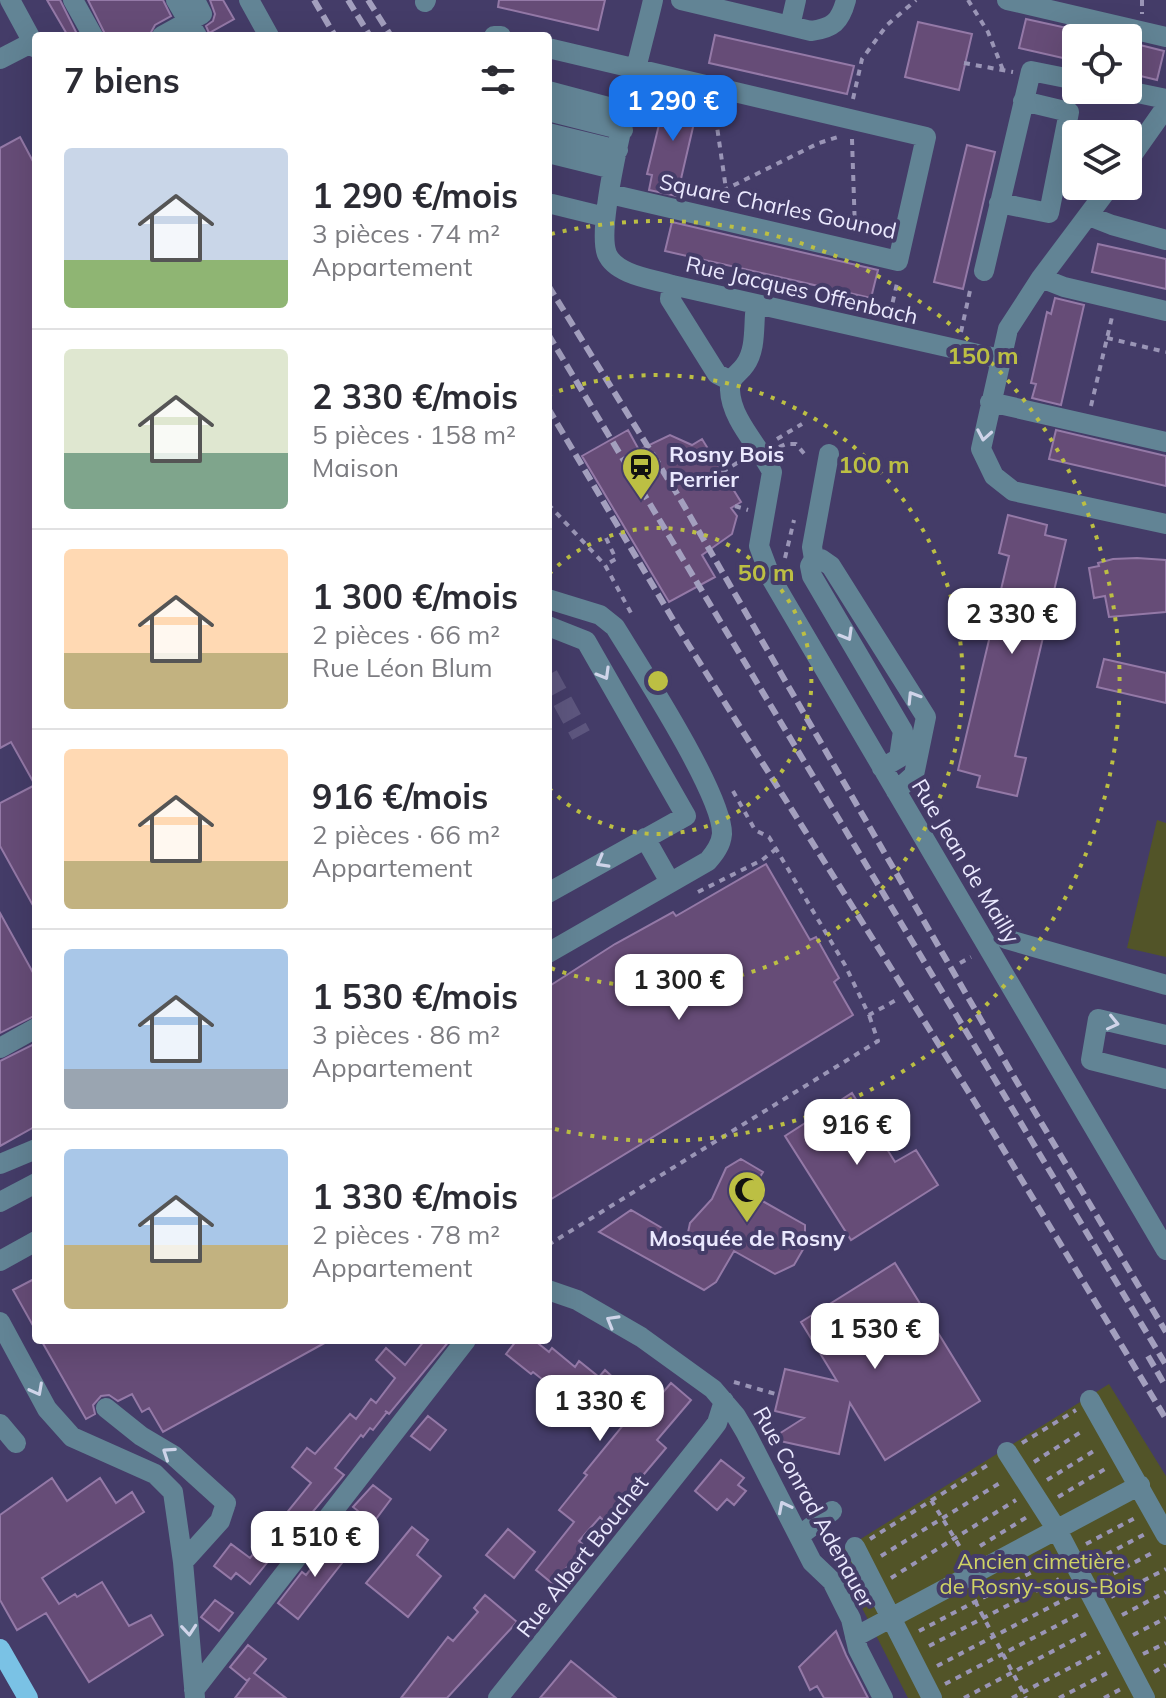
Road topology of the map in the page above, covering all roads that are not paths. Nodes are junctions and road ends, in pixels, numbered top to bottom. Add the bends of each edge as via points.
1 (10, 0) edge
2 (73, 0) edge
3 (176, 0) edge
4 (195, 0) edge
5 (249, 0) edge
6 (653, 0) edge
7 (681, 0) edge
8 (796, 0) edge
9 (846, 0) edge
10 (1007, 0) edge
11 (709, 4) edge
12 (790, 26) junction
13 (91, 32) edge
14 (169, 32) edge
15 (195, 32) edge
16 (267, 32) edge
17 (1166, 37) edge
18 (32, 41) edge
19 (32, 46) edge
20 (552, 49) edge
21 (0, 59) edge
22 (637, 70) junction
23 (1062, 77) edge
24 (552, 94) edge
25 (1142, 94) edge
26 (1166, 99) edge
27 (1023, 101) junction
28 (1166, 107) edge
29 (552, 113) edge
30 (552, 133) edge
31 (620, 140) junction
32 (1142, 141) edge
33 (552, 152) edge
34 (610, 194) junction
35 (1100, 200) edge
36 (999, 203) junction
37 (552, 204) dead end
38 (1089, 216) junction
39 (605, 217) junction
40 (1166, 240) edge
41 (984, 271) road end
42 (1041, 278) junction
43 (672, 285) junction
44 (756, 305) junction
45 (1166, 311) edge
46 (1000, 359) junction
47 (731, 381) junction
48 (990, 402) junction
49 (1166, 442) edge
50 (829, 454) dead end
51 (1166, 524) edge
52 (814, 559) junction
53 (552, 600) edge
54 (552, 628) edge
55 (882, 768) junction
56 (896, 791) junction
57 (645, 838) junction
58 (670, 882) junction
59 (552, 891) edge
60 (1006, 939) dead end
61 (552, 951) edge
62 (1166, 985) edge
63 (32, 1030) edge
64 (1166, 1035) edge
65 (0, 1048) edge
66 (1166, 1079) edge
67 (32, 1151) edge
68 (0, 1164) edge
69 (32, 1185) edge
70 (0, 1202) edge
71 (32, 1243) edge
72 (1166, 1250) edge
73 (0, 1261) edge
74 (552, 1291) edge
75 (0, 1322) edge
76 (463, 1344) edge
77 (718, 1395) junction
78 (106, 1408) dead end
79 (1087, 1409) road end
80 (0, 1424) edge
81 (16, 1443) dead end
82 (1007, 1452) road end
83 (1140, 1485) junction
84 (226, 1503) junction
85 (832, 1511) dead end
86 (1161, 1529) edge
87 (179, 1530) junction
88 (1057, 1530) junction
89 (799, 1536) junction
90 (855, 1547) road end
91 (183, 1562) junction
92 (892, 1618) junction
93 (855, 1637) junction
94 (0, 1649) edge
95 (928, 1688) edge
96 (194, 1694) edge
97 (28, 1698) edge
98 (498, 1698) edge
99 (883, 1698) edge
100 (1145, 1698) edge

1 - 18 street
2 - 13 street
3 - 15 street
4 - 14 street via 202,14
5 - 16 street
6 - 22 street, Rue Jacques Offenbach
7 - 11 street
8 - 12 street
9 - 12 street via 841,18 830,29
10 - 17 street
11 - 12 street
19 - 21 street
20 - 22 street, Square Charles Gounod
22 - 31 street, Rue Jacques Offenbach
22 - 34 street, Square Charles Gounod via 926,137 898,261
23 - 27 street via 1031,71
24 - 31 street
25 - 26 street
27 - 36 street
27 - 36 street via 1069,112 1049,213
28 - 32 street
29 - 31 street
30 - 31 street
31 - 33 street
31 - 34 street, Rue Jacques Offenbach
34 - 39 street, Rue Jacques Offenbach
35 - 38 street
36 - 41 street
37 - 39 street
38 - 40 street
38 - 42 street
39 - 43 street, Rue Jacques Offenbach via 608,256 624,270
42 - 45 street
42 - 46 street via 1008,329
43 - 44 street, Rue Jacques Offenbach
43 - 47 street via 670,299 717,374
44 - 46 street, Rue Jacques Offenbach
44 - 47 street via 751,350
46 - 48 street
47 - 55 street, Rue Jean de Mailly via 736,414 772,472 759,546 771,578
48 - 49 street
48 -> 51 street via 981,449 994,476 1013,491
50 - 52 street
52 -> 55 street via 812,576 903,731 899,758
56 -> 52 street via 914,775 926,717 831,566
53 - 58 street via 600,615 615,627 718,811 722,835 717,851
54 -> 57 street via 586,641 686,816
55 - 56 street, Rue Jean de Mailly
56 - 72 street, Rue Jean de Mailly
57 - 58 street
57 -> 59 street
58 - 61 street
60 - 62 street
63 - 65 street
66 -> 64 street via 1091,1060 1098,1019
67 - 68 street
69 - 70 street
71 - 73 street
77 -> 74 street, Rue Conrad Adenauer via 641,1337
75 -> 87 street via 47,1409 72,1437 165,1482 173,1492
76 - 96 street
89 -> 77 street, Rue Conrad Adenauer via 746,1433
77 - 98 street, Rue Albert Bouchet via 717,1423
84 -> 78 street via 173,1455
79 - 83 street
80 - 81 street
82 - 88 street
83 - 86 street
83 - 88 street
84 - 87 street via 200,1528
84 - 91 street via 220,1521
85 - 89 street
87 - 91 street
88 - 92 street via 959,1571
88 - 100 street
89 - 93 street, Rue Conrad Adenauer via 812,1562 832,1581
90 - 92 street
91 -> 96 street
92 - 93 street
92 - 95 street
93 - 99 street, Rue Conrad Adenauer
94 - 97 main road

